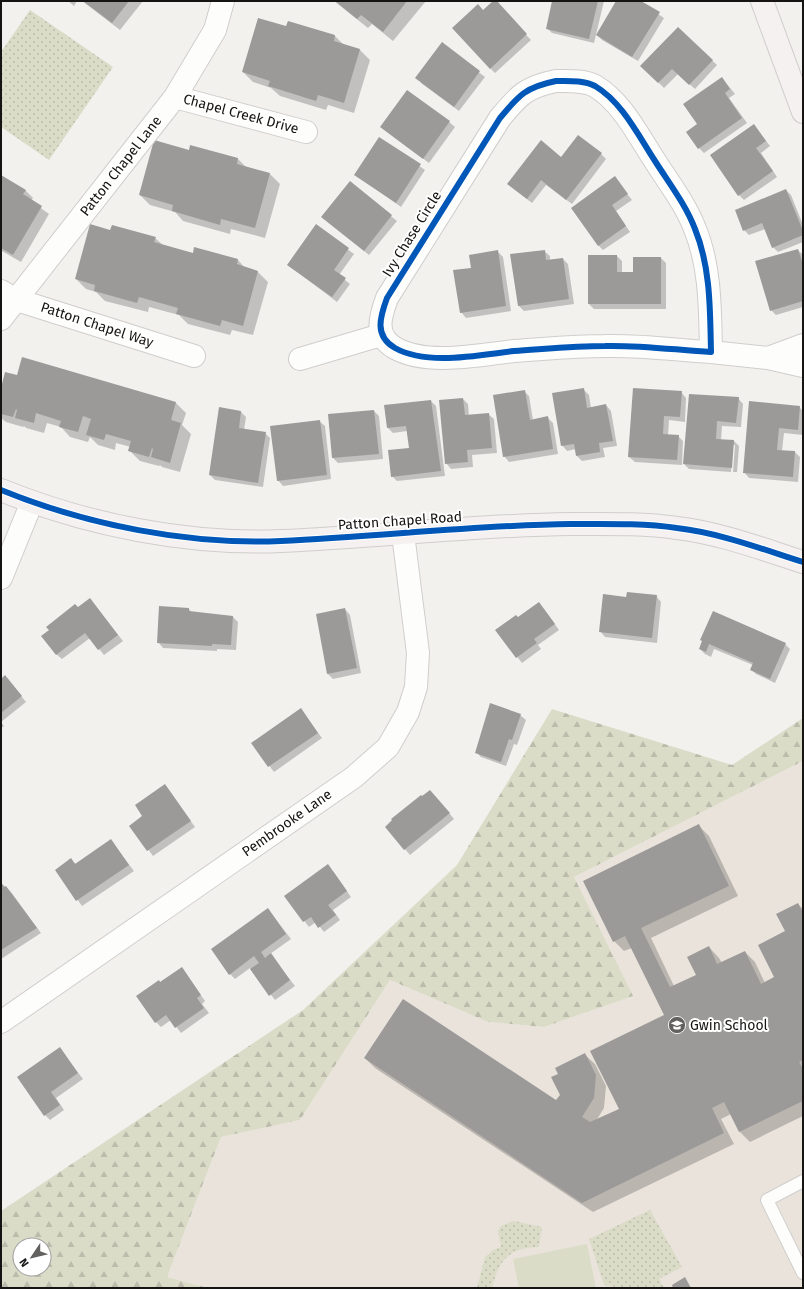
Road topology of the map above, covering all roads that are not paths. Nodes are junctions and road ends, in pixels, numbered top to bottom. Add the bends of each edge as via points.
1 (223, 1) edge
2 (762, 1) edge
3 (175, 96) junction
4 (803, 112) edge
5 (306, 132) dead end
6 (9, 295) edge
7 (1, 319) edge
8 (381, 335) junction
9 (803, 345) edge
10 (711, 352) junction
11 (194, 356) dead end
12 (768, 358) junction
13 (300, 359) dead end
14 (803, 366) edge
15 (1, 490) edge
16 (32, 502) junction
17 (403, 534) junction
18 (803, 562) edge
19 (1, 578) edge
20 (1, 1022) edge
21 (803, 1182) edge
22 (803, 1273) edge

1 - 3 street, Patton Chapel Lane via 215,30
2 - 4 street
3 - 5 street, Chapel Creek Drive
3 - 6 street, Patton Chapel Lane
6 - 7 street, Patton Chapel Lane
6 - 11 street, Patton Chapel Way
8 - 10 street via 394,348 414,356 441,358 607,346
8 - 10 street, Ivy Chase Circle via 379,319 387,298 500,118 519,95 538,85 556,81 576,81 593,85 609,96 622,111 679,197 696,229 710,297
8 - 13 street
9 - 12 street
10 - 12 street
12 - 14 street
15 - 16 street, Patton Chapel Road
16 - 17 street, Patton Chapel Road via 115,526 207,539 279,541
16 - 19 street
17 - 18 street, Patton Chapel Road via 516,525 631,524 678,528 721,536
17 - 20 street, Pembrooke Lane via 418,653 416,687 408,712 388,747 354,777
21 - 22 lane via 767,1200

